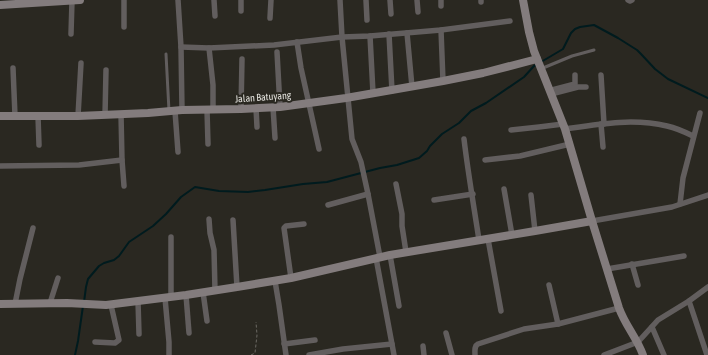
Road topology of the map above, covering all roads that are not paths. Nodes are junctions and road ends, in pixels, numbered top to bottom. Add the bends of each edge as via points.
1 (77, 0) edge
2 (124, 0) edge
3 (178, 0) edge
4 (214, 0) edge
5 (241, 0) edge
6 (271, 0) edge
7 (340, 0) edge
8 (366, 0) edge
9 (390, 0) edge
10 (417, 0) edge
11 (522, 0) edge
12 (628, 0) edge
13 (632, 0) edge
14 (49, 1) edge
15 (12, 2) edge
16 (24, 2) edge
17 (0, 5) edge
18 (241, 11) dead end
19 (418, 12) dead end
20 (391, 14) dead end
21 (215, 16) dead end
22 (270, 18) dead end
23 (367, 20) dead end
24 (510, 21) dead end
25 (124, 27) dead end
26 (441, 30) junction
27 (407, 33) junction
28 (71, 34) dead end
29 (389, 34) junction
30 (342, 36) junction
31 (370, 36) junction
32 (297, 42) junction
33 (181, 47) junction
34 (209, 48) junction
35 (594, 50) dead end
36 (277, 52) dead end
37 (166, 54) dead end
38 (242, 59) dead end
39 (539, 62) junction
40 (81, 63) dead end
41 (13, 68) dead end
42 (106, 70) dead end
43 (575, 75) dead end
44 (601, 75) dead end
45 (443, 81) junction
46 (412, 87) junction
47 (586, 87) dead end
48 (392, 90) junction
49 (550, 92) junction
50 (374, 93) junction
51 (348, 98) junction
52 (308, 103) junction
53 (276, 107) junction
54 (256, 108) junction
55 (241, 109) junction
56 (210, 110) junction
57 (175, 111) junction
58 (700, 113) dead end
59 (121, 114) junction
60 (105, 115) junction
61 (0, 116) edge
62 (15, 116) junction
63 (38, 116) junction
64 (78, 116) junction
65 (603, 124) junction
66 (256, 127) dead end
67 (564, 127) junction
68 (511, 130) dead end
69 (693, 136) junction
70 (276, 138) dead end
71 (464, 139) dead end
72 (208, 144) dead end
73 (570, 144) junction
74 (39, 145) dead end
75 (603, 147) dead end
76 (319, 149) dead end
77 (178, 152) dead end
78 (122, 160) junction
79 (485, 160) dead end
80 (0, 166) edge
81 (396, 184) dead end
82 (124, 186) dead end
83 (504, 189) dead end
84 (368, 194) junction
85 (473, 194) junction
86 (531, 195) dead end
87 (708, 195) edge
88 (434, 200) dead end
89 (680, 204) junction
90 (328, 205) dead end
91 (209, 218) dead end
92 (233, 220) dead end
93 (592, 221) junction
94 (304, 224) dead end
95 (33, 228) dead end
96 (536, 231) junction
97 (512, 235) junction
98 (170, 237) dead end
99 (488, 239) junction
100 (480, 240) junction
101 (406, 252) junction
102 (390, 255) junction
103 (684, 256) dead end
104 (378, 258) junction
105 (632, 264) junction
106 (607, 269) junction
107 (58, 278) dead end
108 (291, 278) junction
109 (275, 281) junction
110 (549, 285) dead end
111 (638, 285) dead end
112 (238, 287) junction
113 (708, 287) edge
114 (215, 290) junction
115 (202, 292) junction
116 (186, 295) junction
117 (168, 297) junction
118 (138, 301) junction
119 (689, 301) junction
120 (50, 303) junction
121 (0, 304) edge
122 (15, 304) junction
123 (111, 305) junction
124 (399, 306) dead end
125 (619, 308) junction
126 (501, 311) dead end
127 (207, 321) dead end
128 (558, 324) junction
129 (652, 327) junction
130 (446, 332) dead end
131 (189, 333) dead end
132 (139, 334) dead end
133 (315, 340) dead end
134 (95, 342) dead end
135 (638, 342) junction
136 (284, 344) junction
137 (392, 344) junction
138 (423, 346) dead end
139 (169, 355) edge
140 (286, 355) edge
141 (308, 355) edge
142 (394, 355) edge
143 (424, 355) edge
144 (452, 355) edge
145 (475, 355) edge
146 (604, 355) edge
147 (644, 355) edge
148 (664, 355) edge
149 (707, 355) edge

1 - 14 street
1 - 28 street
2 - 25 street
3 - 33 street
4 - 21 street
5 - 18 street
6 - 22 street
7 - 30 street
8 - 23 street
9 - 20 street
10 - 19 street
11 - 39 street
12 - 13 street
14 - 16 street
15 - 16 street
15 - 17 street
24 - 26 street
26 - 27 street
26 - 45 street
27 - 29 street
27 - 46 street
29 - 31 street
29 - 48 street
30 - 31 street
30 - 32 street
30 - 51 street
31 - 50 street
32 - 34 street
32 - 52 street
33 - 34 street
33 - 57 street
34 - 56 street via 213,85
35 - 39 lane
36 - 53 street
37 - 57 lane
38 - 55 street
39 - 45 street, Jalan Batuyang via 523,63
39 - 49 street
40 - 64 street
41 - 62 street
42 - 60 street
43 - 49 street via 575,84
44 - 65 street
45 - 46 street, Jalan Batuyang
46 - 48 street, Jalan Batuyang
47 - 49 street
48 - 50 street, Jalan Batuyang
49 - 67 street
50 - 51 street, Jalan Batuyang
51 - 52 street, Jalan Batuyang
51 - 84 street via 352,139 359,155
52 - 53 street, Jalan Batuyang
52 - 76 street
53 - 54 street, Jalan Batuyang
53 - 70 street
54 - 55 street, Jalan Batuyang
54 - 66 street
55 - 56 street, Jalan Batuyang
56 - 57 street, Jalan Batuyang
56 - 72 street
57 - 59 street, Jalan Batuyang
57 - 77 street
58 - 69 street
59 - 60 street, Jalan Batuyang
59 - 78 street
60 - 64 street, Jalan Batuyang
61 - 62 street, Jalan Batuyang
62 - 63 street, Jalan Batuyang
63 - 64 street, Jalan Batuyang
63 - 74 street
65 - 67 street
65 - 69 street via 649,123 668,126
65 - 75 street
67 - 68 street
67 - 73 street
69 - 89 street
71 - 85 street
73 - 79 street via 520,156
73 - 93 street
78 - 80 street via 79,165
78 - 82 street
81 - 101 street
83 - 97 street
84 - 90 street
84 - 104 street
85 - 88 street
85 - 100 street
86 - 96 street
87 - 89 street
89 - 93 street
91 - 114 street via 214,250
92 - 112 street
93 - 96 street
93 - 106 street
94 - 108 street via 284,228
95 - 122 street
96 - 97 street
97 - 99 street
98 - 117 street
99 - 100 street
99 - 126 street
100 - 101 street
101 - 102 street
102 - 104 street
102 - 124 street
103 - 105 street
104 - 108 street
104 - 137 street
105 - 106 street
105 - 111 street
106 - 125 street
107 - 120 street
108 - 109 street
109 - 112 street
109 - 136 street
110 - 128 street
112 - 114 street
113 - 119 street
114 - 115 street
115 - 116 street
115 - 127 street
116 - 117 street
116 - 131 street
117 - 118 street
117 - 139 street
118 - 123 street
118 - 132 street
119 - 129 street via 658,320
119 - 149 street
120 - 122 street
120 - 123 street
121 - 122 street
123 - 134 street via 119,340 115,343
125 - 128 street
125 - 135 street
128 - 145 street via 524,330 478,344
129 - 135 street
129 - 148 street
130 - 144 street
133 - 136 street
135 - 146 street
135 - 147 street
136 - 140 street
137 - 141 street
137 - 142 street
138 - 143 street

